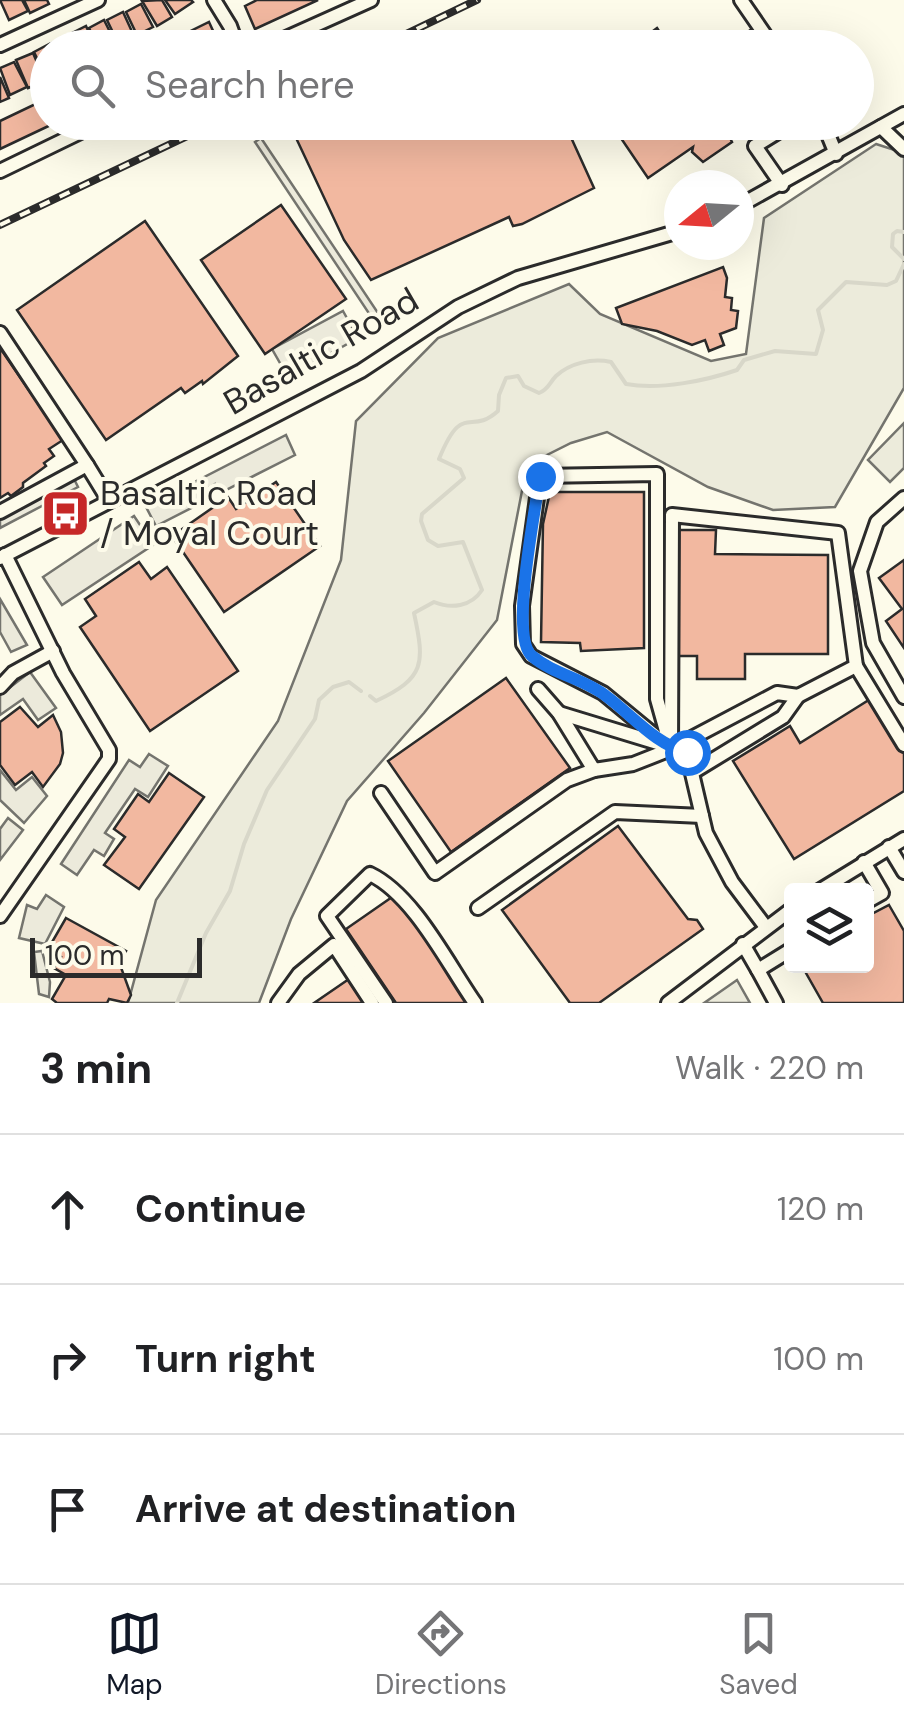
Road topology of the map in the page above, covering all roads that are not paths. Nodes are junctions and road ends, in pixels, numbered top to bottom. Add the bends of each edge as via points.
1 (98, 0) edge
2 (214, 0) edge
3 (371, 0) edge
4 (741, 0) edge
5 (348, 4) edge
6 (33, 30) edge
7 (231, 30) edge
8 (298, 30) edge
9 (762, 30) edge
10 (30, 31) edge
11 (0, 45) edge
12 (904, 114) edge
13 (881, 128) junction
14 (874, 132) edge
15 (64, 140) edge
16 (765, 140) edge
17 (830, 140) edge
18 (860, 140) edge
19 (903, 146) edge
20 (836, 154) junction
21 (0, 170) edge
22 (782, 185) junction
23 (754, 199) edge
24 (664, 235) edge
25 (0, 333) edge
26 (87, 464) junction
27 (904, 498) edge
28 (109, 501) junction
29 (0, 512) edge
30 (2, 556) edge
31 (52, 651) junction
32 (856, 666) junction
33 (0, 686) edge
34 (538, 690) dead end
35 (798, 696) junction
36 (904, 697) edge
37 (558, 713) junction
38 (904, 745) edge
39 (671, 748) junction
40 (594, 770) junction
41 (693, 772) junction
42 (381, 793) dead end
43 (702, 816) junction
44 (904, 839) edge
45 (889, 847) junction
46 (864, 862) junction
47 (904, 872) edge
48 (830, 883) edge
49 (874, 898) edge
50 (478, 908) dead end
51 (784, 914) edge
52 (0, 916) edge
53 (766, 926) junction
54 (743, 944) junction
55 (784, 954) edge
56 (758, 970) junction
57 (278, 1003) edge
58 (372, 1003) edge
59 (386, 1003) edge
60 (475, 1003) edge
61 (668, 1003) edge
62 (776, 1003) edge

1 - 6 street
2 - 7 street
3 - 5 street
4 - 9 street
5 - 8 street
10 - 11 street
12 - 13 street
13 - 14 street
13 - 19 street
15 - 21 street
16 - 22 street via 755,146
17 - 20 street
18 - 20 street
20 - 22 street
22 - 23 street
24 - 28 street, Basaltic Road via 518,278 458,307 361,371
25 - 26 street
26 - 28 street
26 - 29 street
27 - 36 street via 876,522 860,571 873,643
28 - 30 street, Basaltic Road
30 - 31 street
31 - 33 street
31 - 52 street via 103,735 108,759
32 - 35 street
32 - 38 street
32 - 39 street via 838,533 672,515
34 - 37 street
35 - 39 street via 777,693
35 - 41 street via 783,717
37 - 39 street
37 - 40 street
39 - 39 street via 656,699 657,474 540,476 523,644 531,656 603,693
39 - 40 street
39 - 41 street via 687,752
40 - 42 street via 567,780 435,874
41 - 43 street
43 - 50 street via 615,812
43 - 53 street via 732,882
44 - 45 street
45 - 46 street
45 - 47 street
46 - 48 street
46 - 49 street via 882,893
51 - 53 street
53 - 54 street
54 - 56 street
54 - 61 street
55 - 56 street
56 - 62 street
57 - 58 street via 334,945
59 - 60 street via 327,916 370,874 404,899

